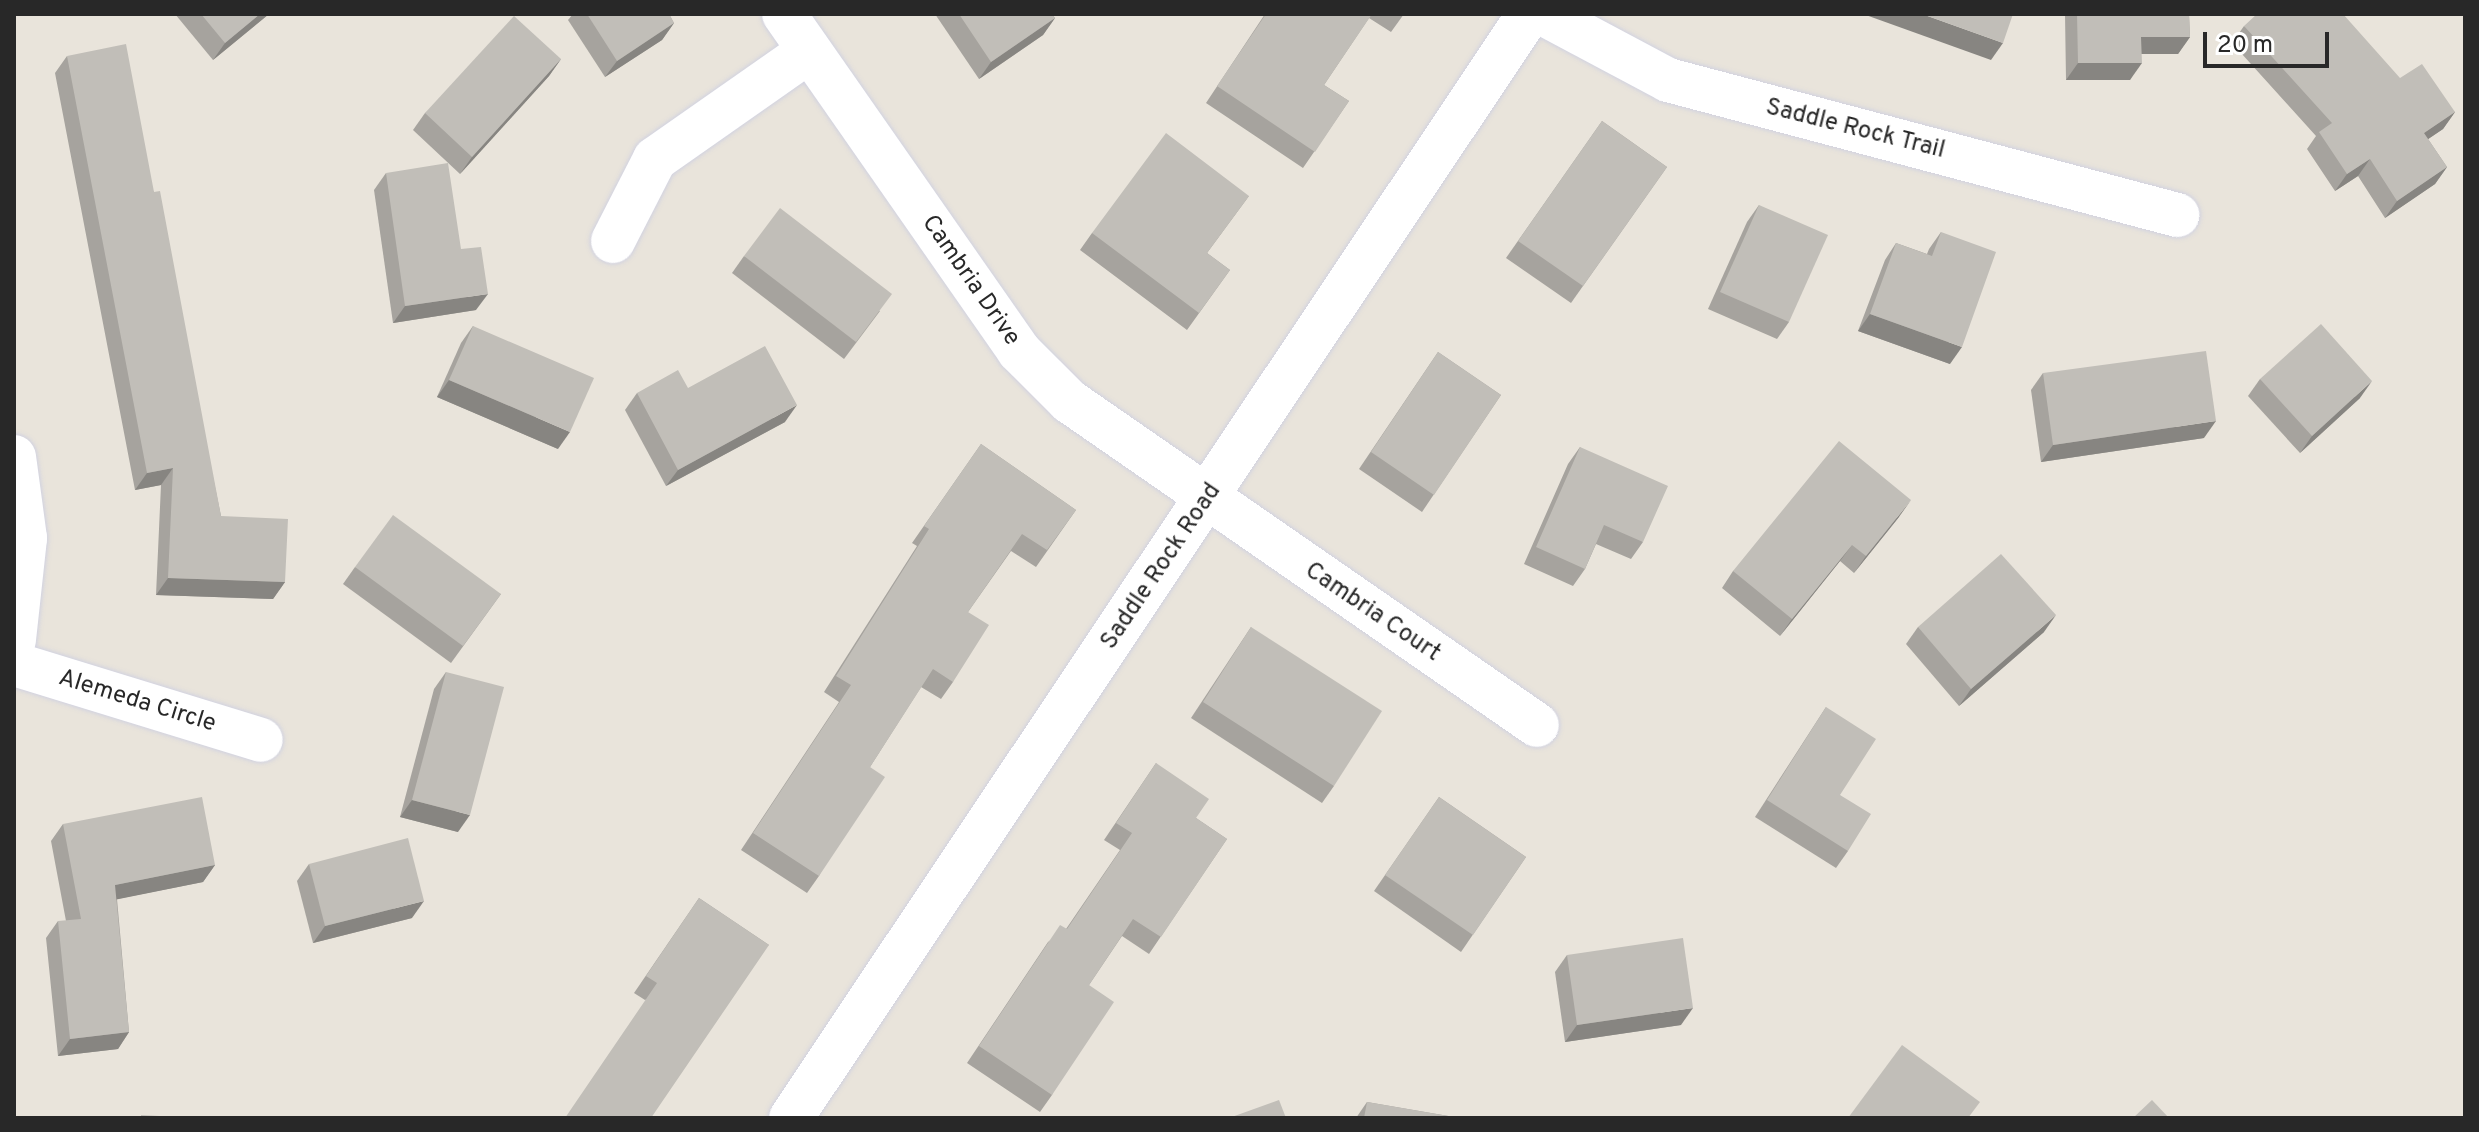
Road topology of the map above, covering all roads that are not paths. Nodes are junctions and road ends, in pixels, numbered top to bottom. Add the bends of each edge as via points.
1 (784, 14) edge
2 (1529, 14) edge
3 (1544, 14) edge
4 (809, 51) junction
5 (2177, 215) dead end
6 (613, 241) dead end
7 (14, 457) edge
8 (1207, 501) junction
9 (14, 640) edge
10 (14, 664) edge
11 (1537, 725) dead end
12 (261, 740) dead end
13 (791, 1118) edge

1 - 4 street, Cambria Drive
2 - 8 street, Saddle Rock Road
3 - 5 street, Saddle Rock Trail via 1668,80
4 - 6 street via 655,159
4 - 8 street, Cambria Drive via 1019,351 1090,417
7 - 9 street via 25,538
8 - 11 street, Cambria Court
8 - 13 street, Saddle Rock Road
10 - 12 street, Alemeda Circle

